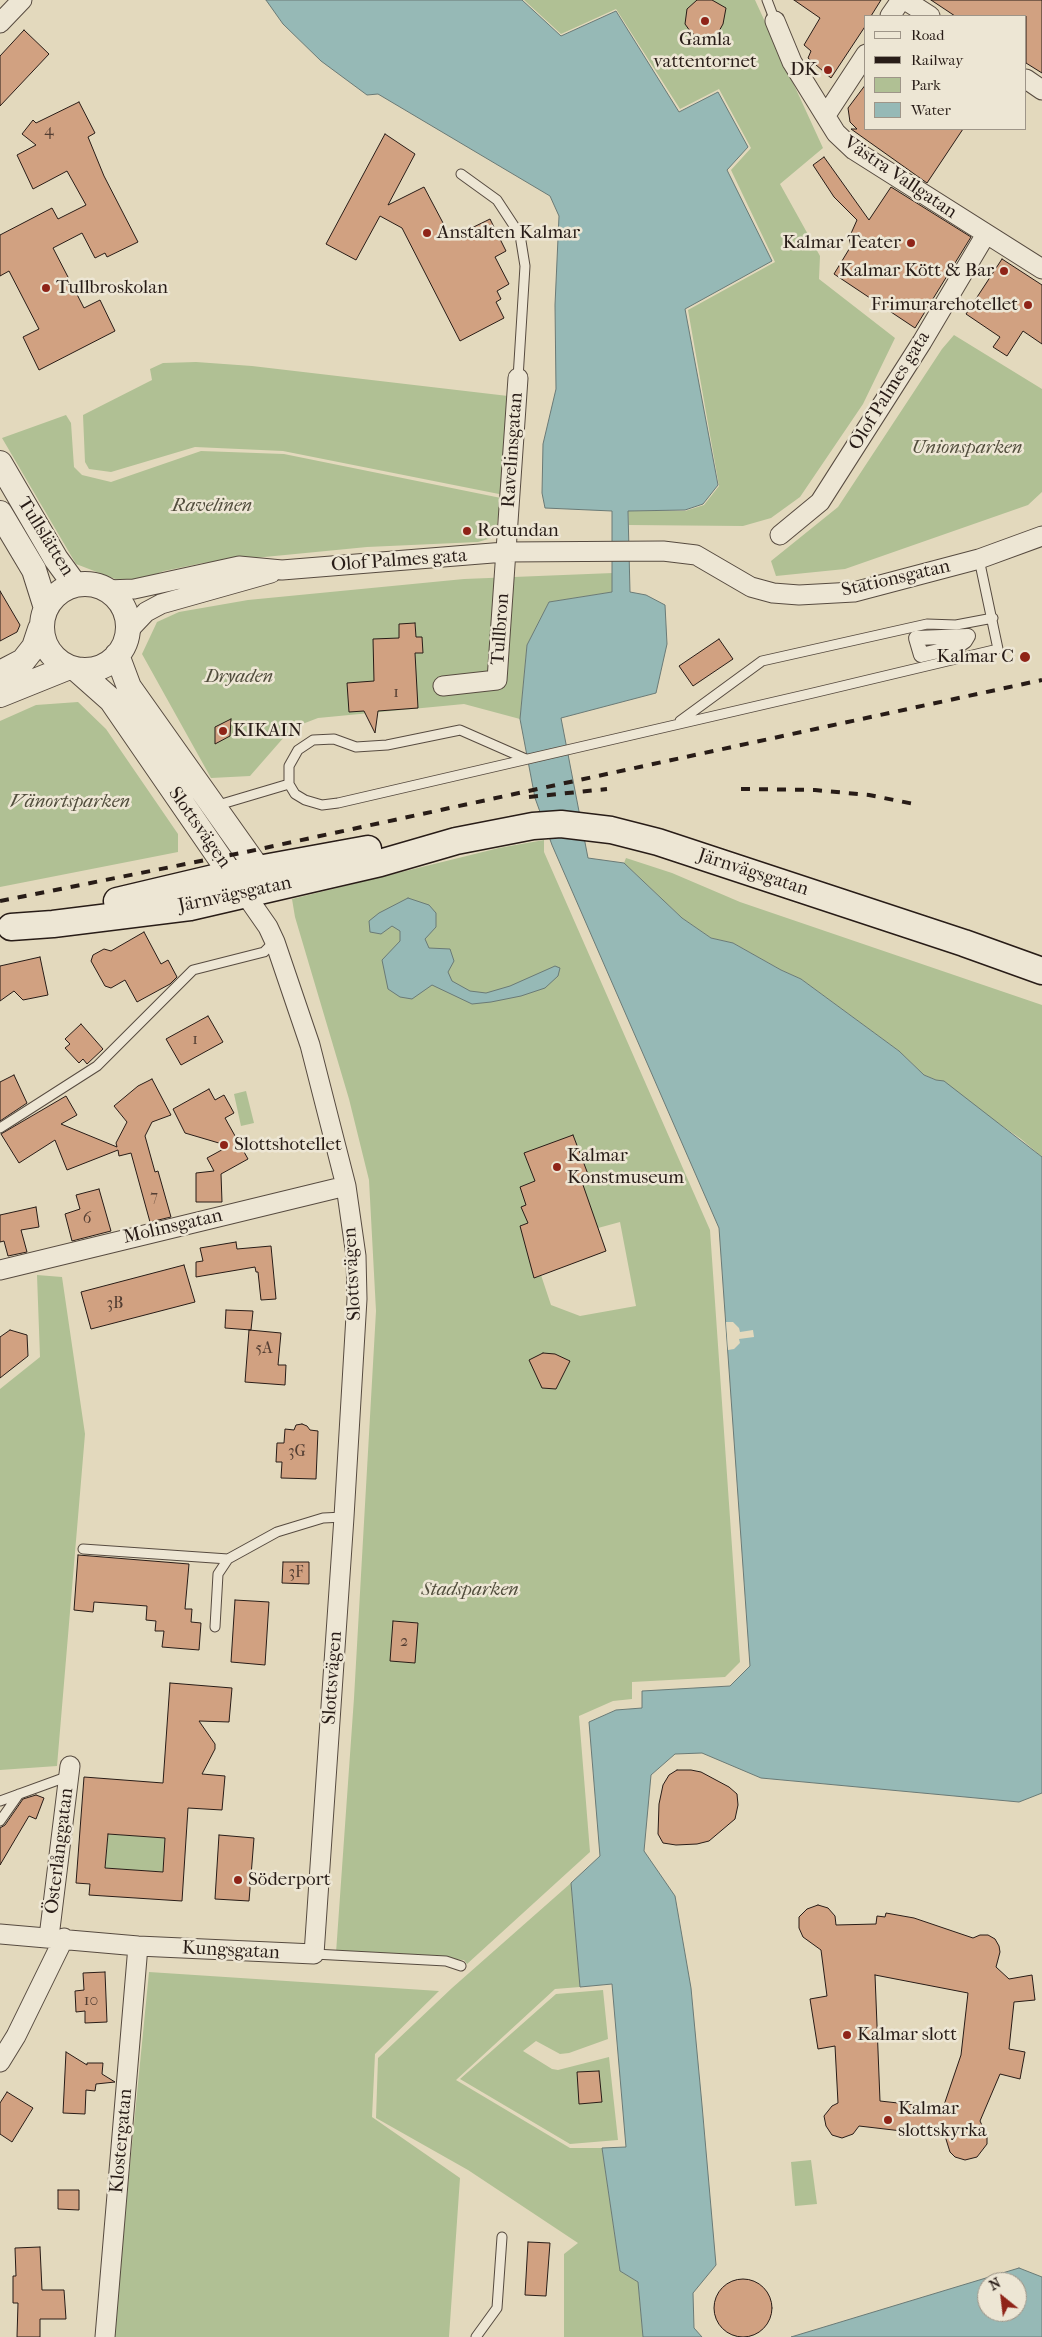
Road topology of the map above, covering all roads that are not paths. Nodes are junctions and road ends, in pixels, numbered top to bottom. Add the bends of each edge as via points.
1 (22, 0) edge
2 (767, 0) edge
3 (901, 0) edge
4 (906, 0) edge
5 (891, 15) edge
6 (928, 15) edge
7 (775, 21) joint
8 (0, 23) edge
9 (864, 57) edge
10 (1027, 80) edge
11 (1042, 90) edge
12 (826, 115) junction
13 (461, 174) dead end
14 (986, 234) junction
15 (1042, 269) edge
16 (518, 378) joint
17 (0, 463) edge
18 (0, 514) edge
19 (780, 535) dead end
20 (1042, 536) edge
21 (505, 552) junction
22 (696, 555) joint
23 (979, 559) junction
24 (282, 570) junction
25 (75, 585) junction
26 (108, 590) junction
27 (43, 618) junction
28 (993, 618) junction
29 (128, 631) junction
30 (117, 655) junction
31 (71, 668) junction
32 (0, 672) edge
33 (443, 686) dead end
34 (0, 695) edge
35 (675, 724) junction
36 (526, 759) junction
37 (289, 784) junction
38 (175, 792) junction
39 (204, 806) junction
40 (265, 879) junction
41 (238, 884) junction
42 (5, 928) edge
43 (275, 942) junction
44 (1042, 971) edge
45 (0, 1128) edge
46 (346, 1186) junction
47 (0, 1270) edge
48 (344, 1517) junction
49 (83, 1549) dead end
50 (228, 1559) junction
51 (215, 1627) dead end
52 (69, 1771) joint
53 (19, 1794) junction
54 (0, 1801) edge
55 (0, 1821) edge
56 (0, 1934) edge
57 (56, 1938) junction
58 (138, 1946) junction
59 (314, 1954) junction
60 (461, 1966) dead end
61 (0, 2062) edge
62 (502, 2237) dead end
63 (105, 2337) edge
64 (476, 2337) edge

1 - 8 street
2 - 7 lane, Västra Vallgatan
3 - 5 street
4 - 6 street
7 - 12 street, Västra Vallgatan via 792,62
9 - 12 street
10 - 11 street
12 - 14 street, Västra Vallgatan via 836,133 854,150
13 - 16 lane via 496,200 520,236 525,266
14 - 15 street, Västra Vallgatan
14 - 19 street, Olof Palmes gata via 820,502
16 - 21 street, Ravelinsgatan
17 - 25 street, Tullslätten via 56,559
18 - 27 street, Tullslätten via 34,570
20 - 23 street, Stationsgatan
21 - 22 street, Olof Palmes gata via 663,551
21 - 24 street, Olof Palmes gata
21 - 33 street, Tullbron via 497,680
22 - 23 street, Stationsgatan via 750,587 773,593 800,594 854,592
23 - 28 lane
24 - 26 street, Olof Palmes gata via 239,566 134,589
24 - 29 street, Olof Palmes gata via 161,604 146,612
25 - 26 street via 93,584
25 - 27 street via 58,593
26 - 29 street via 121,604 127,617
27 - 31 street via 45,645 56,659
27 - 32 street via 34,647 23,661
28 - 35 lane via 956,625 927,624 762,661
28 - 35 lane via 998,649
29 - 30 street
30 - 31 street via 98,668
30 - 39 street, Slottsvägen via 128,687
31 - 34 street
31 - 38 street, Slottsvägen via 111,700
35 - 36 lane
36 - 37 lane via 322,805 295,794
36 - 37 lane via 460,730 387,745 356,747 334,739 313,740 298,750 289,766
37 - 39 lane
38 - 39 lane
38 - 41 street, Slottsvägen
39 - 40 street, Slottsvägen
40 - 41 main road, Järnvägsgatan
40 - 44 main road, Järnvägsgatan via 379,847 456,841 533,826 592,826 658,842
41 - 42 main road, Järnvägsgatan
41 - 43 street, Slottsvägen
43 - 45 lane via 264,952 193,970 97,1066
43 - 46 street, Slottsvägen via 310,1045
46 - 47 street, Molinsgatan
46 - 48 street, Slottsvägen via 356,1256 357,1300
48 - 50 lane via 323,1518 277,1532
48 - 59 street, Slottsvägen
49 - 50 lane
50 - 51 lane via 218,1574
52 - 53 lane
52 - 57 street, Österlånggatan
53 - 54 lane
53 - 55 lane
56 - 57 street, Kungsgatan
57 - 58 street, Kungsgatan
57 - 61 street, Österlånggatan via 16,2036
58 - 59 street, Kungsgatan
58 - 63 street, Klostergatan
59 - 60 lane, Kungsgatan via 446,1962
62 - 64 lane via 498,2308

